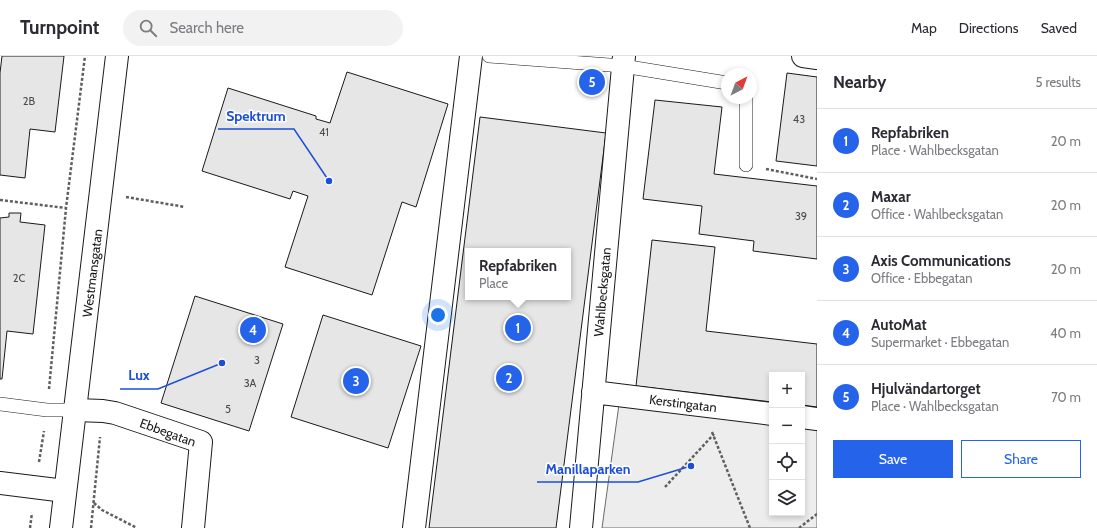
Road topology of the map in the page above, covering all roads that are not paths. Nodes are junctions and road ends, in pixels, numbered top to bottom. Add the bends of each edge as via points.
1 (117, 56) edge
2 (471, 56) edge
3 (489, 56) edge
4 (802, 56) edge
5 (817, 58) edge
6 (624, 61) edge
7 (721, 82) edge
8 (746, 104) edge
9 (746, 165) road end
10 (594, 392) junction
11 (0, 404) edge
12 (76, 410) junction
13 (769, 414) edge
14 (805, 417) edge
15 (817, 419) edge
16 (0, 483) edge
17 (65, 491) junction
18 (61, 528) edge
19 (193, 528) edge
20 (414, 528) edge
21 (581, 528) edge

1 - 12 street, Westmansgatan
2 - 20 street
3 - 6 lane
4 - 5 street
6 - 7 lane
6 - 10 street, Wahlbecksgatan
8 - 9 lane
10 - 13 street, Kerstingatan
10 - 21 street, Wahlbecksgatan
11 - 12 lane via 46,410
12 - 17 street, Westmansgatan
12 - 19 street, Ebbegatan via 114,413 201,442
14 - 15 street
16 - 17 street
17 - 18 street, Westmansgatan

